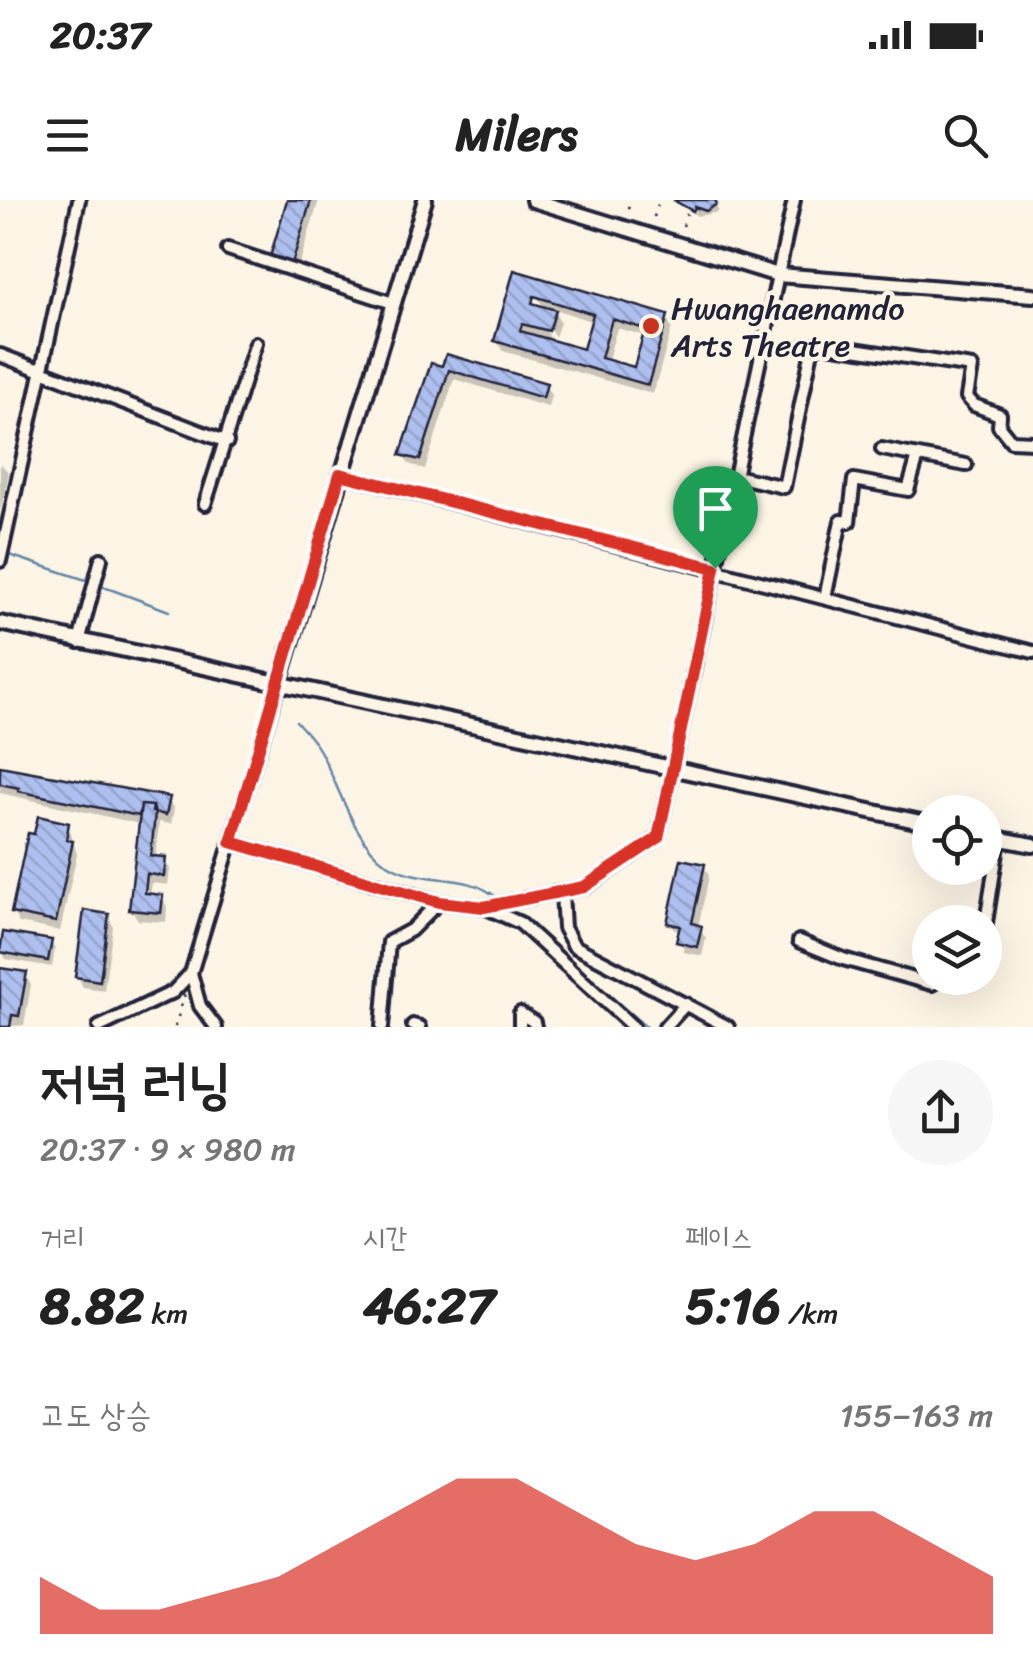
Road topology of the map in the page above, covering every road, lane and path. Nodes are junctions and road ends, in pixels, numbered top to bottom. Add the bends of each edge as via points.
1 (79, 200) edge
2 (425, 200) edge
3 (533, 200) edge
4 (631, 200) edge
5 (649, 200) edge
6 (794, 200) edge
7 (659, 202) edge
8 (628, 209) dead end
9 (688, 209) dead end
10 (654, 217) dead end
11 (683, 226) dead end
12 (228, 250) dead end
13 (778, 275) junction
14 (1033, 295) edge
15 (393, 304) junction
16 (256, 343) dead end
17 (0, 355) edge
18 (43, 372) junction
19 (227, 442) junction
20 (1033, 442) edge
21 (882, 449) dead end
22 (918, 456) junction
23 (966, 465) dead end
24 (340, 474) junction
25 (735, 476) junction
26 (205, 504) dead end
27 (101, 558) dead end
28 (0, 561) edge
29 (715, 568) junction
30 (825, 598) junction
31 (0, 623) edge
32 (78, 642) junction
33 (1033, 652) edge
34 (279, 683) junction
35 (672, 768) junction
36 (912, 820) edge
37 (1002, 839) edge
38 (231, 842) junction
39 (1033, 846) edge
40 (562, 892) junction
41 (439, 902) junction
42 (489, 906) junction
43 (799, 941) dead end
44 (191, 972) junction
45 (912, 978) edge
46 (686, 1004) junction
47 (99, 1027) edge
48 (176, 1027) edge
49 (216, 1027) edge
50 (382, 1027) edge
51 (520, 1027) edge
52 (534, 1027) edge
53 (633, 1027) edge
54 (665, 1027) edge
55 (728, 1027) edge

1 - 18 street
2 - 15 main road
3 - 13 main road
4 - 8 path
5 - 7 path
6 - 13 street
7 - 10 path
9 - 11 path
12 - 15 street
13 - 14 main road
13 - 25 street
15 - 24 main road
16 - 19 street
17 - 18 street
18 - 19 street
18 - 28 street
19 - 26 street
20 - 25 street via 1011,441 999,426 1000,414 967,397 972,367 821,344 812,350 784,487
21 - 22 street
22 - 23 street
22 - 30 street via 908,490 854,480
24 - 29 street
24 - 34 main road
25 - 29 street
27 - 32 street
29 - 30 street
29 - 35 street
30 - 33 street
31 - 32 main road
32 - 34 main road
34 - 35 main road
34 - 38 street
35 - 36 main road
35 - 40 street via 658,838 584,887
37 - 39 main road
38 - 41 street
38 - 44 street
40 - 42 street
40 - 46 street via 564,928 574,946
41 - 42 street
41 - 50 street via 389,942
42 - 53 street via 520,923
43 - 45 street
44 - 47 street via 173,992
44 - 48 path
44 - 49 street via 200,1006
46 - 54 street
46 - 55 street
51 - 52 street via 520,1013

